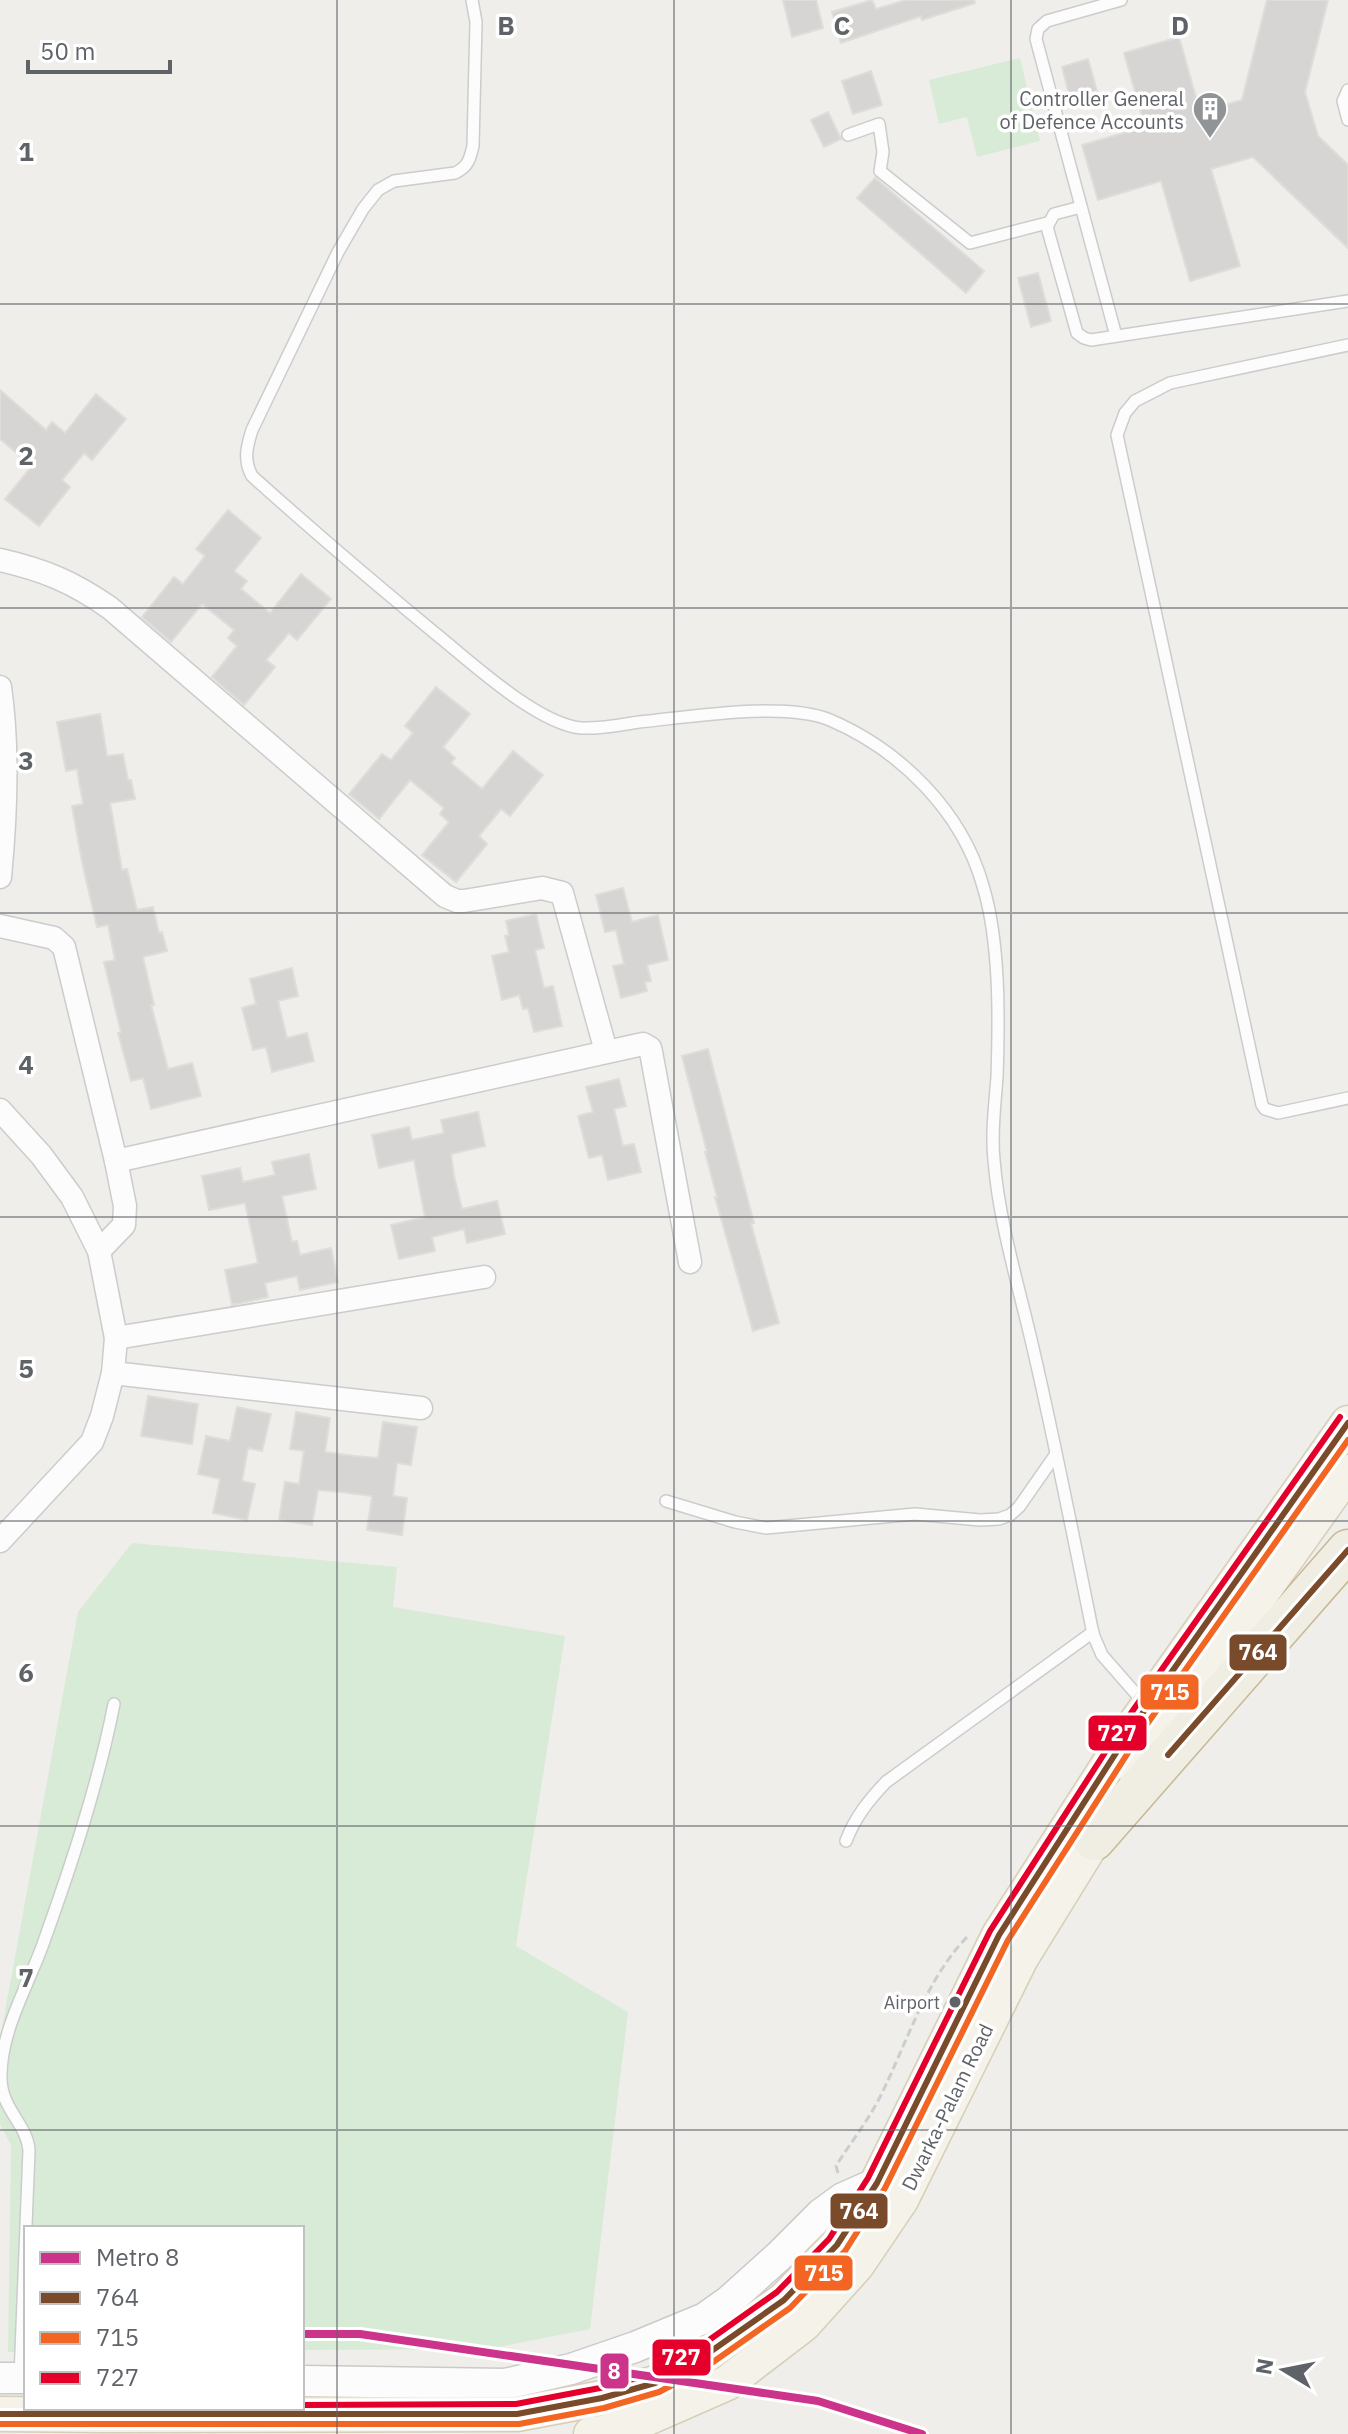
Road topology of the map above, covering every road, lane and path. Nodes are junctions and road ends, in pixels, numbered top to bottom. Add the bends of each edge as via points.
1 (472, 0) edge
2 (1121, 0) edge
3 (1348, 90) edge
4 (1348, 120) edge
5 (848, 135) dead end
6 (1081, 207) junction
7 (1047, 223) junction
8 (1348, 301) edge
9 (1116, 336) junction
10 (1348, 345) edge
11 (0, 560) edge
12 (0, 687) edge
13 (0, 877) edge
14 (0, 926) edge
15 (606, 1051) junction
16 (1348, 1098) edge
17 (2, 1116) edge
18 (116, 1161) junction
19 (99, 1251) junction
20 (690, 1262) dead end
21 (484, 1277) dead end
22 (116, 1338) junction
23 (113, 1373) junction
24 (421, 1408) dead end
25 (1348, 1423) edge
26 (1056, 1454) junction
27 (1348, 1472) edge
28 (666, 1501) dead end
29 (0, 1541) edge
30 (1348, 1550) edge
31 (1093, 1632) junction
32 (114, 1704) dead end
33 (1148, 1706) junction
34 (1094, 1840) junction
35 (846, 1841) dead end
36 (968, 1936) dead end
37 (877, 2183) junction
38 (843, 2198) junction
39 (24, 2226) edge
40 (24, 2231) edge
41 (15, 2378) edge
42 (304, 2381) edge
43 (0, 2414) edge
44 (638, 2427) edge
45 (591, 2434) edge

1 - 26 lane via 476,22 470,159 455,173 394,181 378,190 363,209 252,430 247,467 342,557 484,673 560,722 598,728 714,714 801,712 829,719 892,755 927,787 965,841 983,885 992,928 997,1002 993,1158
2 - 6 lane via 1047,21 1037,33
3 - 4 lane via 1343,101
5 - 7 lane via 879,124 880,171 970,243
6 - 7 lane via 1054,214
6 - 9 lane
7 - 9 lane via 1077,333 1087,340
8 - 9 lane
10 - 16 lane via 1170,383 1135,401 1117,435 1262,1105 1278,1113
11 - 15 street via 60,577 110,608 445,896 464,901 542,888 562,893
12 - 13 street via 5,794
14 - 18 street via 54,938 64,947
15 - 18 street
15 - 20 street via 640,1044 650,1048
17 - 19 street via 57,1174
18 - 19 street via 126,1217
19 - 22 street
21 - 22 street
22 - 23 street
23 - 24 street
23 - 29 street via 92,1442
25 - 33 main road, Dwarka-Palam Road
26 - 28 lane via 1019,1507 999,1519 915,1514 766,1528
26 - 31 lane
27 - 34 main road, Dwarka-Palam Road via 1153,1745
30 - 34 highway
31 - 33 lane via 1102,1655
31 - 35 lane via 886,1782
32 - 39 lane via 68,1871 2,2055 4,2100 27,2137 29,2150
33 - 37 main road, Dwarka-Palam Road via 999,1935
34 - 44 main road, Dwarka-Palam Road via 1021,1958 901,2200 857,2265 804,2324 727,2383
36 - 38 path via 930,1989 880,2097 836,2166
37 - 38 street
37 - 43 main road, Dwarka-Palam Road via 837,2245 784,2300 700,2359 655,2383 602,2398 517,2414
38 - 42 street via 705,2318 571,2369 505,2384
40 - 41 lane
44 - 45 main road, Dwarka-Palam Road

